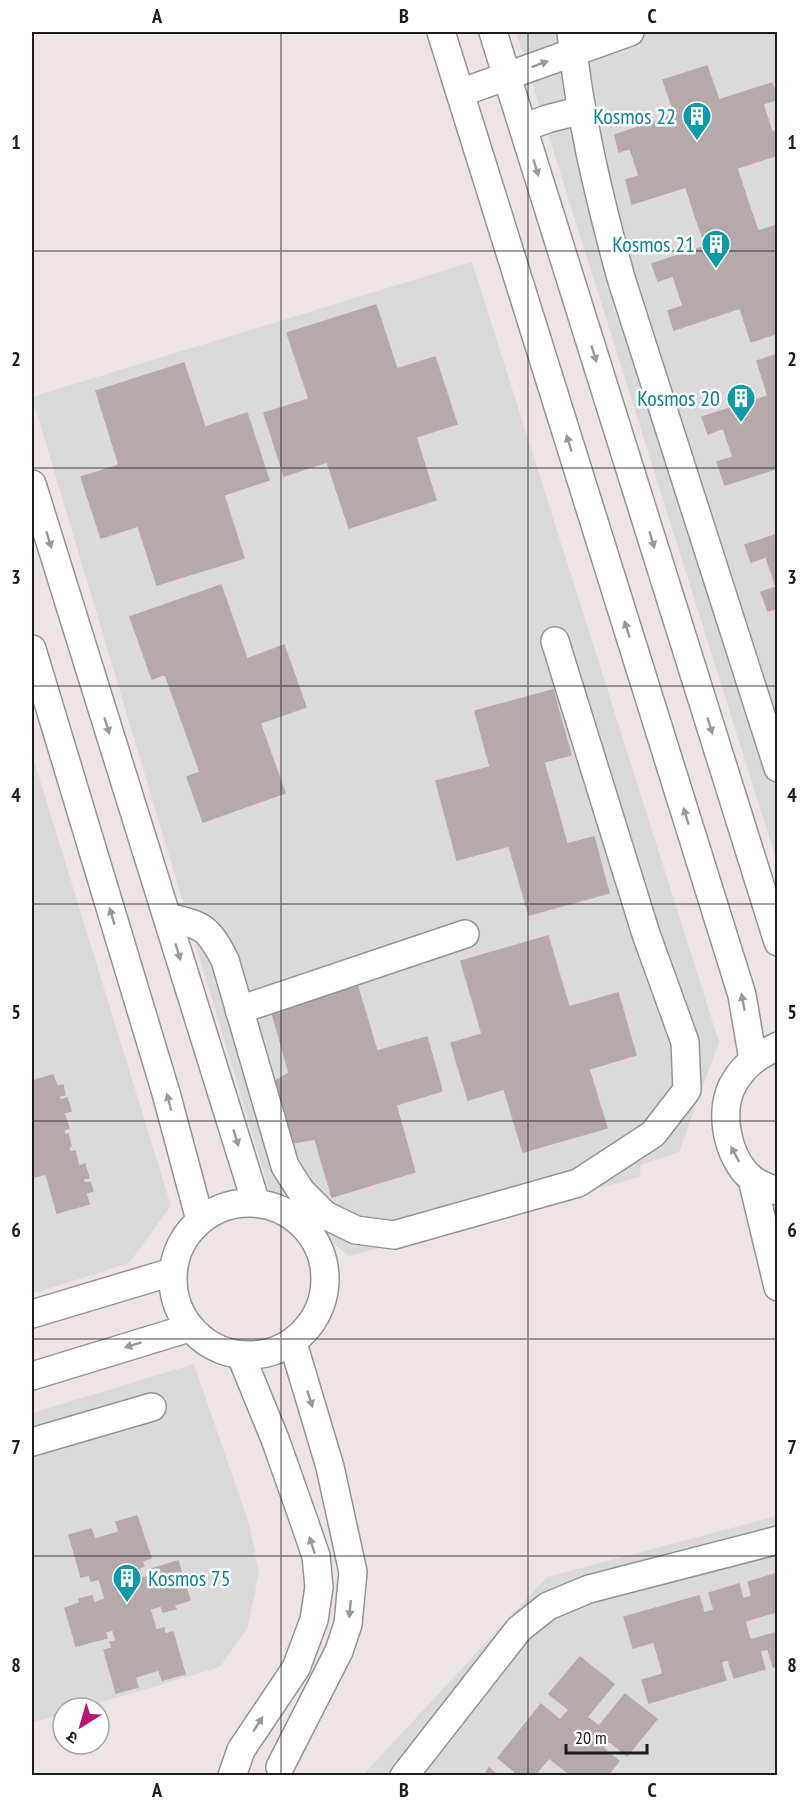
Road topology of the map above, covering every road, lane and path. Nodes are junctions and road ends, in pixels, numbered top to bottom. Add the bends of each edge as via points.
1 (441, 32) edge
2 (493, 32) edge
3 (630, 32) edge
4 (572, 42) edge
5 (507, 77) junction
6 (460, 93) junction
7 (582, 110) junction
8 (523, 128) junction
9 (32, 484) edge
10 (555, 641) dead end
11 (32, 650) edge
12 (777, 768) edge
13 (167, 917) junction
14 (465, 934) dead end
15 (777, 942) edge
16 (239, 1010) junction
17 (777, 1046) edge
18 (753, 1060) junction
19 (752, 1179) junction
20 (777, 1191) edge
21 (256, 1203) junction
22 (200, 1220) junction
23 (172, 1272) junction
24 (777, 1287) edge
25 (32, 1314) edge
26 (189, 1328) junction
27 (293, 1342) junction
28 (241, 1356) junction
29 (32, 1376) edge
30 (152, 1407) dead end
31 (32, 1442) edge
32 (777, 1540) edge
33 (286, 1771) edge
34 (232, 1776) edge
35 (404, 1776) edge

1 - 6 street
2 - 5 street
3 - 4 street
5 -> 4 street
4 - 7 street
5 - 6 street
5 - 8 street
18 -> 6 street via 742,996
7 - 8 street
7 - 12 street via 621,278
8 -> 15 street
9 -> 13 street
10 - 16 street via 646,934 685,1042 687,1090 653,1134 578,1184 394,1235 356,1230 325,1215 301,1191 285,1166
22 -> 11 street via 166,1093
13 - 16 street via 192,923 206,930 214,940 225,960
13 -> 21 street
14 - 16 street
17 - 18 street
19 -> 18 street via 728,1141 725,1111 734,1082
19 - 20 street
19 - 24 street
21 - 22 street via 227,1206
21 - 27 street via 293,1218 308,1231 322,1258 325,1288 317,1316
22 - 23 street via 181,1243
23 - 25 street
23 - 26 street via 175,1301
26 - 28 street via 213,1347
26 -> 29 street
27 - 28 street via 271,1353
27 -> 33 street via 330,1467 353,1572 348,1624 339,1651
34 -> 28 street via 241,1750 296,1668 314,1620 319,1587 316,1556 275,1438
30 - 31 street
32 - 35 street via 589,1589 548,1606 519,1629
33 - 34 street via 263,1765 247,1767

